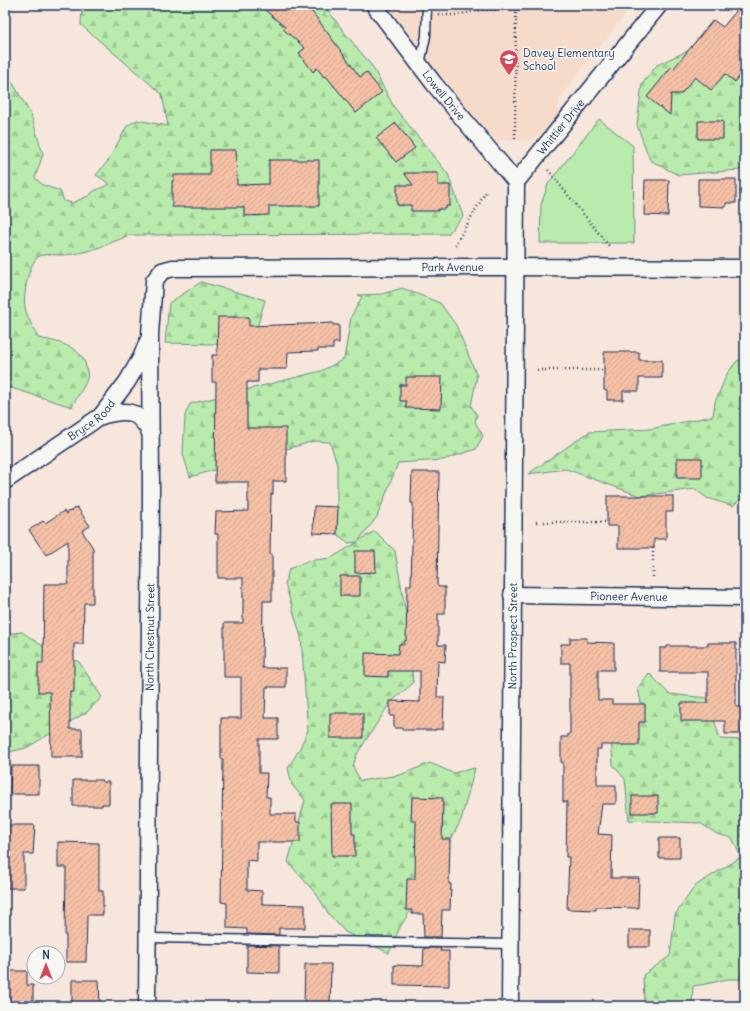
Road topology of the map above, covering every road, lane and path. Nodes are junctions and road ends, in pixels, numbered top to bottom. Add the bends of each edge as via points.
1 (374, 5) edge
2 (427, 5) edge
3 (516, 5) edge
4 (560, 5) edge
5 (659, 5) edge
6 (516, 9) junction
7 (449, 16) dead end
8 (419, 64) junction
9 (515, 138) dead end
10 (544, 165) dead end
11 (516, 182) junction
12 (487, 190) dead end
13 (455, 246) dead end
14 (609, 246) dead end
15 (515, 267) junction
16 (745, 268) edge
17 (162, 271) joint
18 (150, 334) junction
19 (537, 370) dead end
20 (604, 370) dead end
21 (101, 416) junction
22 (151, 434) junction
23 (5, 481) edge
24 (536, 522) dead end
25 (607, 522) dead end
26 (653, 548) dead end
27 (653, 577) dead end
28 (512, 595) junction
29 (745, 598) edge
30 (148, 938) junction
31 (511, 944) junction
32 (147, 1006) edge
33 (510, 1006) edge

1 - 8 street, Lowell Drive
2 - 8 lane via 426,36
3 - 6 path
4 - 6 path
5 - 11 street, Whittier Drive
6 - 7 path via 482,10
6 - 9 path
8 - 11 street, Lowell Drive
10 - 14 path
11 - 15 street
12 - 13 path
15 - 16 street, Park Avenue
15 - 17 street, Park Avenue via 173,268
15 - 28 street, North Prospect Street
17 - 18 street, North Chestnut Street via 154,281
18 - 21 street, Bryce Road via 141,358 127,382
18 - 22 street, North Chestnut Street
19 - 20 path
21 - 22 street via 116,412 137,415 145,422
21 - 23 street, Bryce Road
22 - 30 street, North Chestnut Street
24 - 25 path
26 - 27 path
28 - 29 street, Pioneer Avenue
28 - 31 street, North Prospect Street
30 - 31 lane
30 - 32 street, North Chestnut Street
31 - 33 street, North Prospect Street

